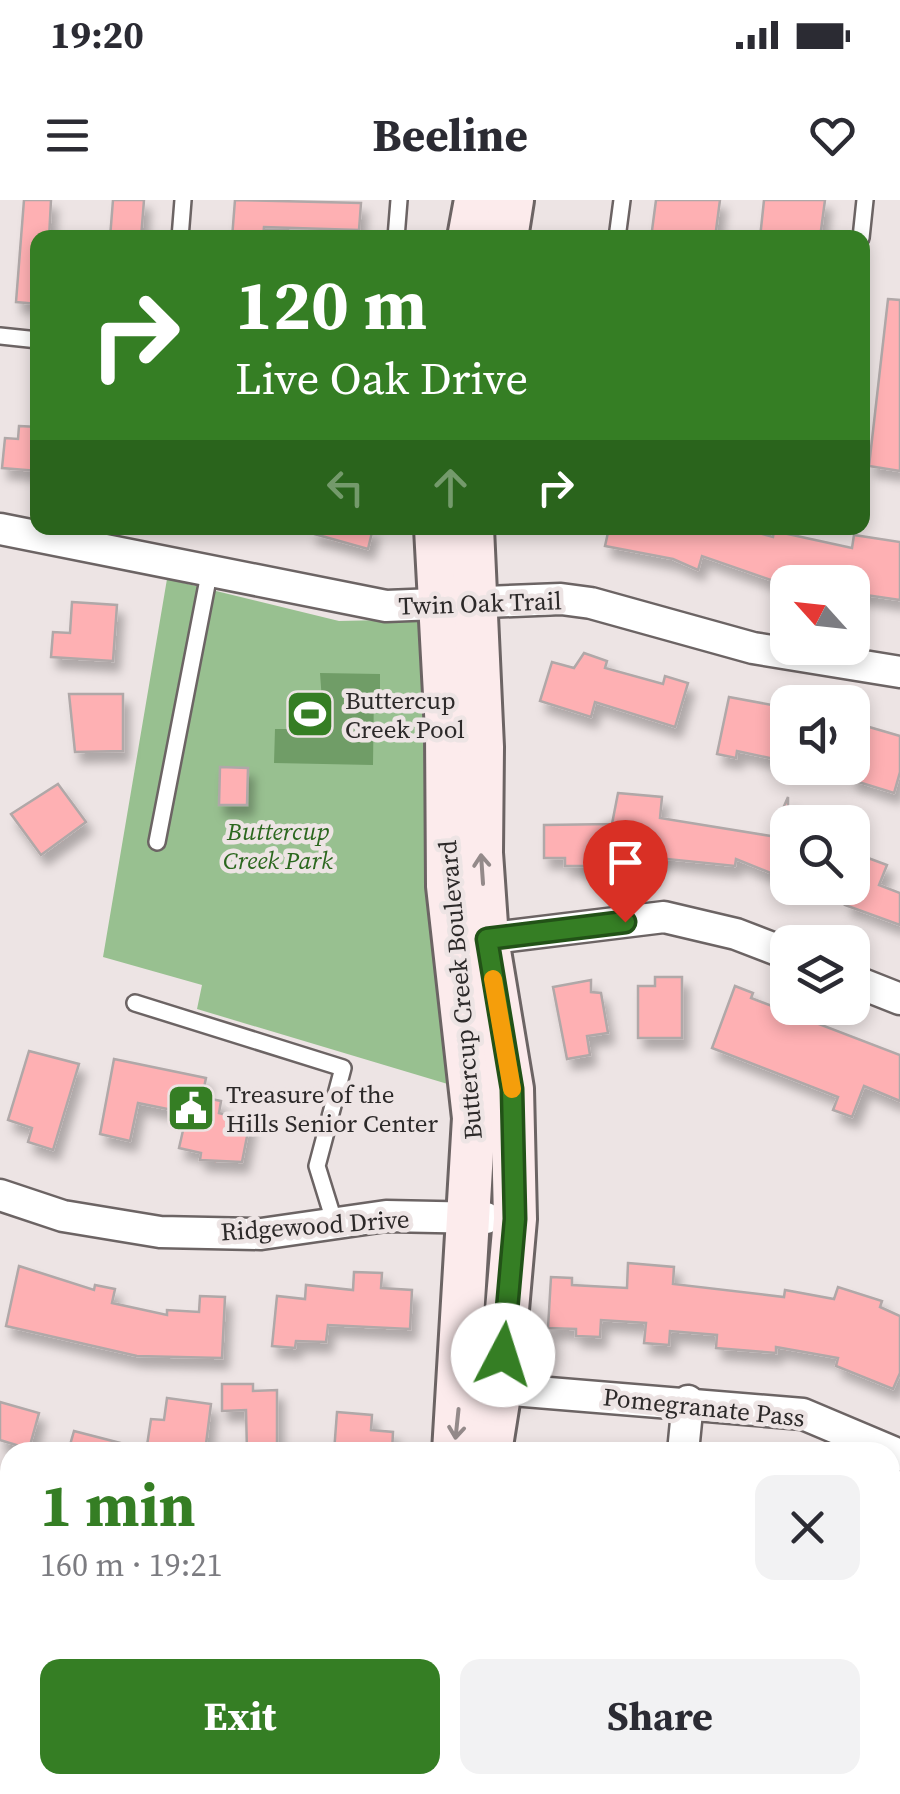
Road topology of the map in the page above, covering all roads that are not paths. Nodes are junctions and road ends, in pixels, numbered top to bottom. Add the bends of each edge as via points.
1 (183, 200) edge
2 (399, 200) edge
3 (476, 200) edge
4 (512, 200) edge
5 (622, 200) edge
6 (865, 200) edge
7 (181, 230) edge
8 (397, 230) edge
9 (470, 230) edge
10 (507, 230) edge
11 (619, 230) edge
12 (861, 230) edge
13 (0, 336) edge
14 (30, 339) edge
15 (1, 533) edge
16 (438, 535) edge
17 (471, 535) edge
18 (210, 569) junction
19 (457, 606) junction
20 (900, 672) edge
21 (156, 842) dead end
22 (470, 941) junction
23 (770, 947) edge
24 (870, 987) edge
25 (900, 999) edge
26 (134, 1003) dead end
27 (0, 1195) edge
28 (470, 1218) junction
29 (515, 1219) junction
30 (335, 1224) junction
31 (500, 1389) junction
32 (688, 1401) junction
33 (455, 1442) edge
34 (492, 1442) edge
35 (684, 1442) edge
36 (869, 1442) edge

1 - 7 lane
2 - 8 lane
3 - 9 street
4 - 10 street
5 - 11 lane
6 - 12 lane
13 - 14 lane
15 - 18 street, Twin Oak Trail
16 - 19 street, Buttercup Creek Boulevard
17 - 19 street, Buttercup Creek Boulevard
18 - 19 street, Twin Oak Trail via 386,606
18 - 21 lane
19 - 20 street, Twin Oak Trail via 591,603 753,648
19 - 22 street, Buttercup Creek Boulevard via 482,747
22 - 23 street via 664,917
22 - 28 street, Buttercup Creek Boulevard
22 - 29 street, Buttercup Creek Boulevard via 512,1089
24 - 25 street
26 - 30 lane via 344,1068 317,1166
27 - 30 street, Ridgewood Drive via 63,1216 160,1232 261,1234
28 - 29 street, Ridgewood Drive
28 - 30 street, Ridgewood Drive via 386,1216
28 -> 33 street, Buttercup Creek Boulevard
29 - 31 street, Buttercup Creek Boulevard
31 - 32 street, Pomegranate Pass
31 - 34 street, Buttercup Creek Boulevard
32 - 35 street
32 - 36 street, Pomegranate Pass via 803,1414

